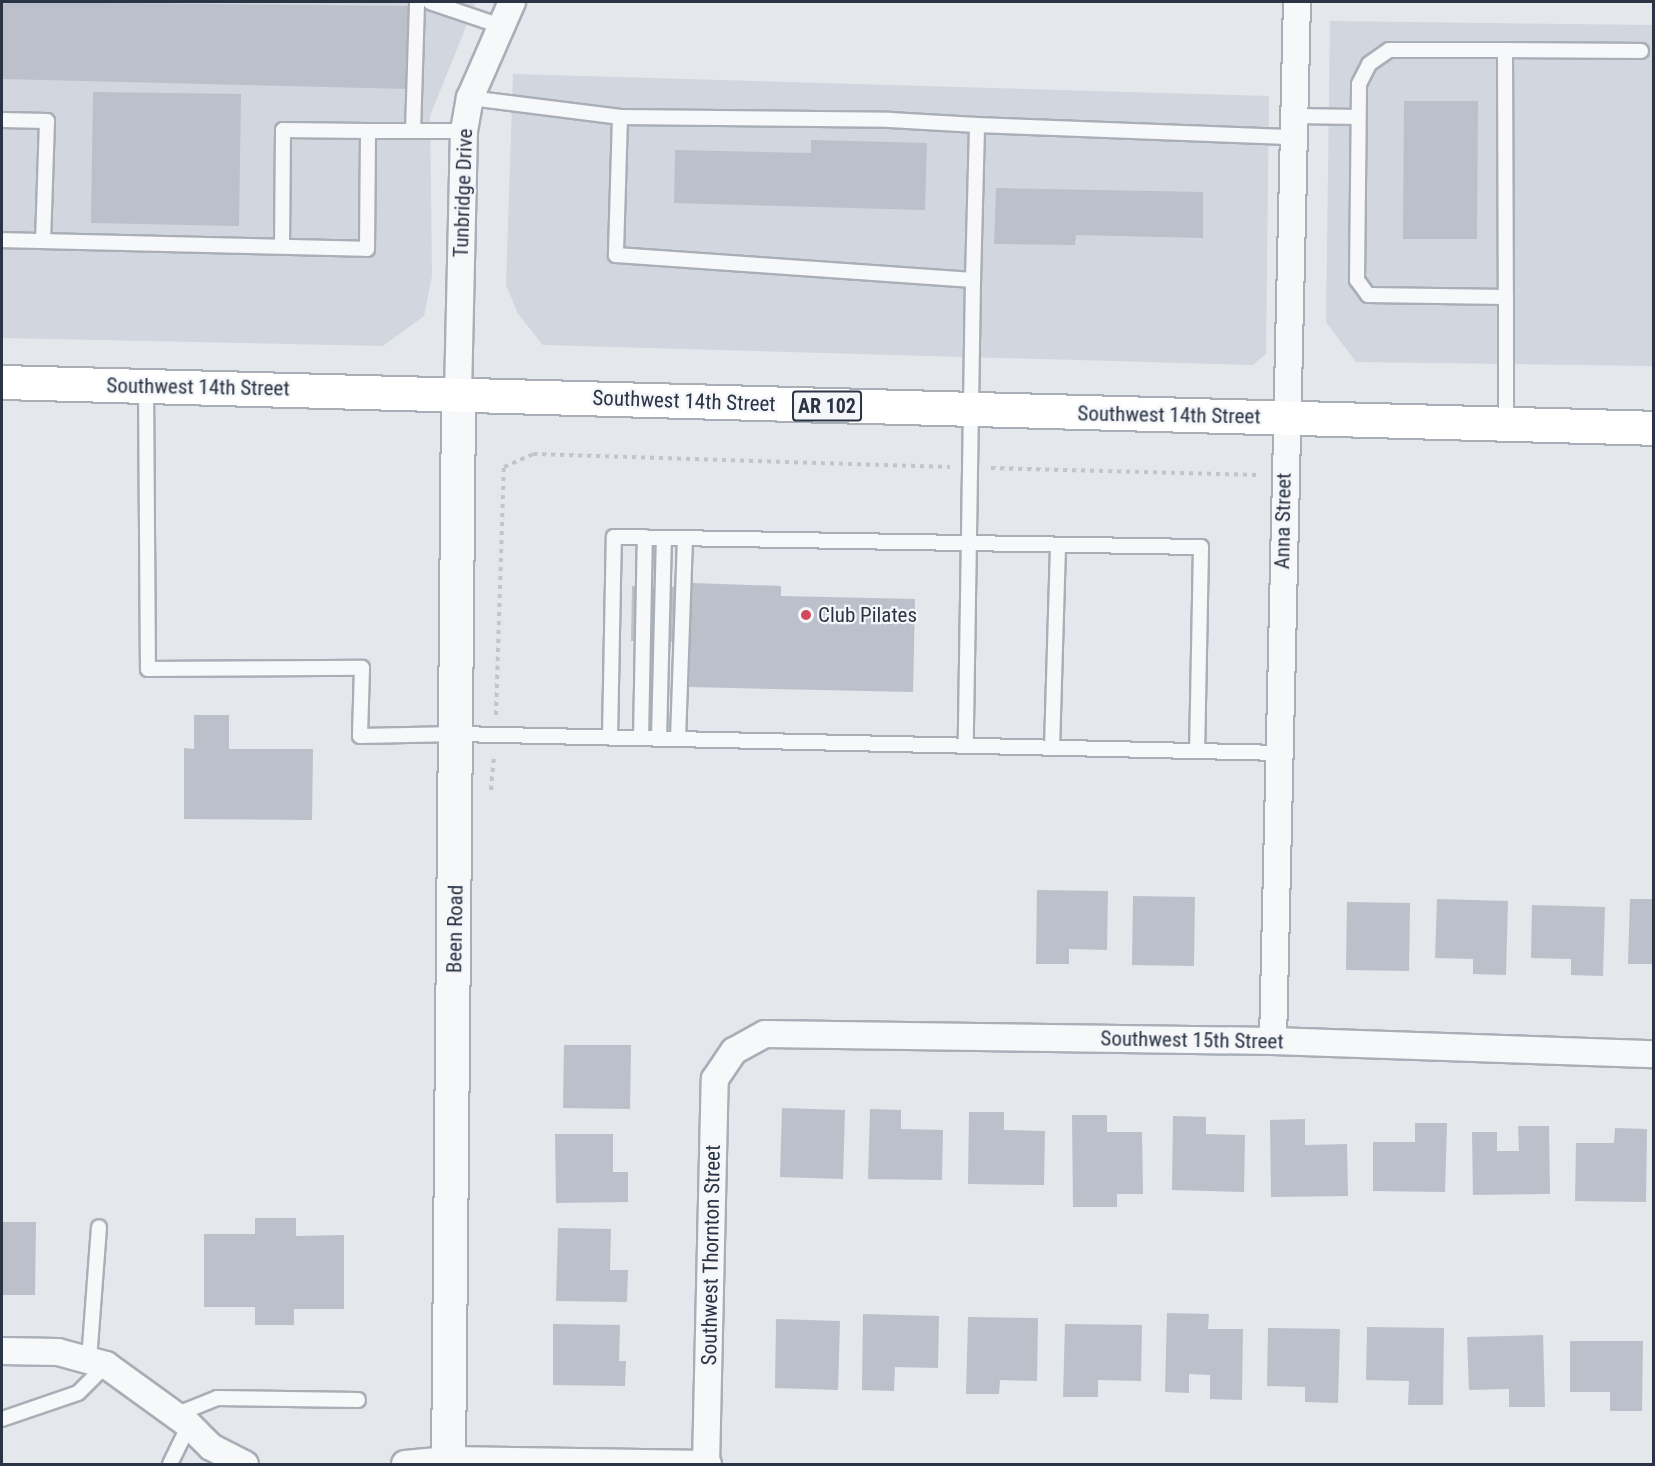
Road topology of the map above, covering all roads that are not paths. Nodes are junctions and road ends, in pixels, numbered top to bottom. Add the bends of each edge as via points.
1 (417, 2) edge
2 (430, 2) edge
3 (512, 2) edge
4 (1297, 2) edge
5 (501, 26) junction
6 (1505, 50) junction
7 (1641, 51) dead end
8 (470, 98) junction
9 (620, 117) junction
10 (1358, 117) junction
11 (2, 120) edge
12 (977, 125) junction
13 (1295, 127) junction
14 (368, 131) junction
15 (413, 131) junction
16 (464, 131) junction
17 (2, 240) edge
18 (43, 241) junction
19 (282, 246) junction
20 (973, 280) junction
21 (1506, 297) junction
22 (2, 382) edge
23 (146, 386) junction
24 (458, 394) junction
25 (972, 410) junction
26 (1285, 418) junction
27 (1506, 424) junction
28 (1653, 428) edge
29 (645, 537) junction
30 (664, 538) junction
31 (685, 538) junction
32 (969, 543) junction
33 (1058, 545) junction
34 (457, 734) junction
35 (610, 737) junction
36 (641, 738) junction
37 (659, 739) junction
38 (678, 739) junction
39 (966, 746) junction
40 (1052, 748) junction
41 (1197, 751) junction
42 (1279, 753) junction
43 (1273, 1041) junction
44 (734, 1051) joint
45 (1653, 1054) edge
46 (99, 1227) dead end
47 (2, 1351) edge
48 (98, 1362) junction
49 (358, 1400) dead end
50 (2, 1419) edge
51 (182, 1420) junction
52 (448, 1462) edge
53 (170, 1464) edge
54 (245, 1464) edge
55 (405, 1464) edge
56 (707, 1464) edge

1 - 15 lane
2 - 5 lane
3 - 5 street, Tunbridge Drive
4 - 13 street, Anna Street
5 - 8 street, Tunbridge Drive
6 - 7 lane
6 - 10 lane via 1389,50 1369,64 1359,84
6 - 21 lane
8 - 9 lane
8 - 16 street, Tunbridge Drive
9 - 12 lane via 890,120
9 - 20 lane via 616,255
10 - 13 lane
10 - 21 lane via 1357,280 1368,295
11 - 18 lane via 47,121
12 - 13 lane
12 - 20 lane
13 - 26 street, Anna Street
14 - 15 lane
14 - 19 lane via 283,130
14 - 19 lane via 367,249
15 - 16 lane
16 - 24 street, Tunbridge Drive
17 - 18 lane
18 - 19 lane
20 - 25 lane
21 - 27 lane
22 - 23 main road, Southwest 14th Street / AR 102
23 - 24 main road, Southwest 14th Street / AR 102
23 - 34 lane via 148,669 362,668 360,736
24 - 25 main road, Southwest 14th Street / AR 102
24 - 34 street, Been Road
25 - 26 main road, Southwest 14th Street / AR 102
25 - 32 lane
26 - 27 main road, Southwest 14th Street / AR 102
26 - 42 street, Anna Street
27 - 28 main road, Southwest 14th Street / AR 102
29 - 30 lane
29 - 35 lane via 614,537
29 - 36 lane
30 - 31 lane
30 - 37 lane
31 - 32 lane
31 - 38 lane
32 - 33 lane
32 - 39 lane
33 - 40 lane
33 - 41 lane via 1201,548
34 - 35 lane
34 - 52 street, Been Road
35 - 36 lane
36 - 37 lane
37 - 38 lane
38 - 39 lane
39 - 40 lane
40 - 41 lane
41 - 42 lane
42 - 43 street, Anna Street
43 - 44 street, Southwest 15th Street via 765,1034
43 - 45 street, Southwest 15th Street
44 - 56 street, Southwest Thornton Street via 715,1079
46 - 48 lane
47 - 48 street via 58,1352
48 - 50 lane via 78,1393
48 - 51 street
49 - 51 lane via 217,1398
51 - 53 lane
51 - 54 street via 211,1447
52 - 55 street
52 - 56 street

